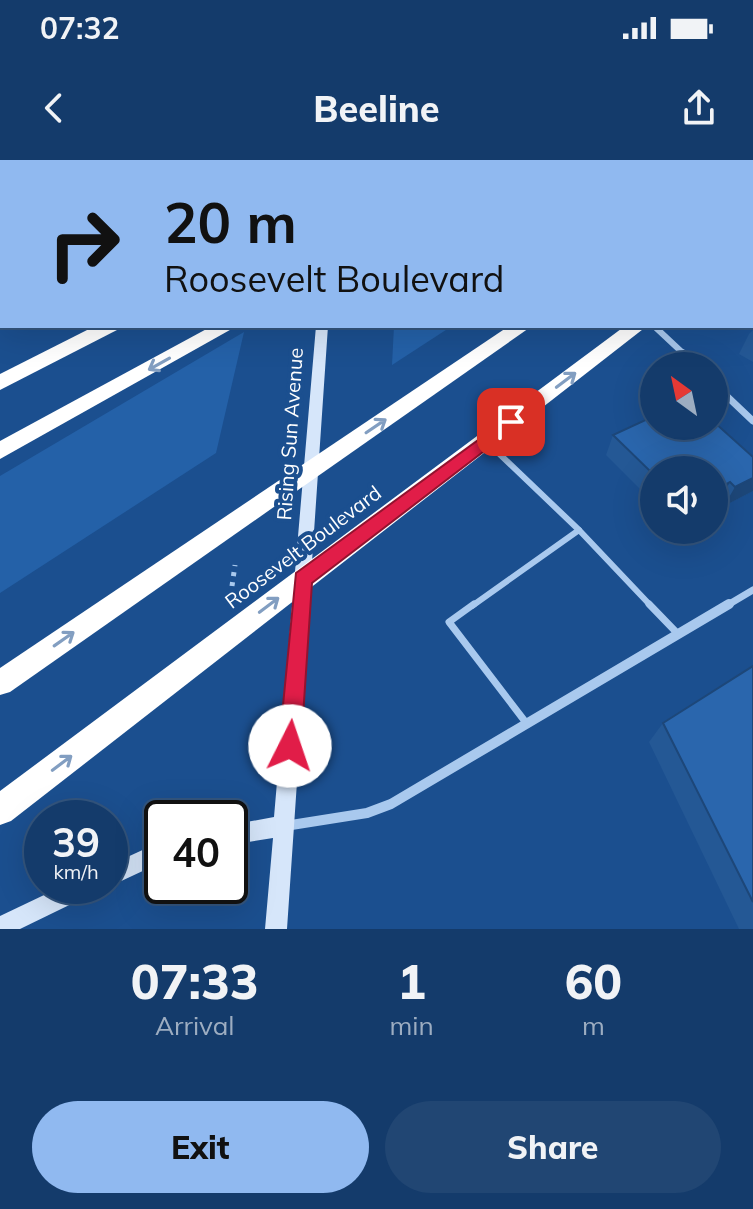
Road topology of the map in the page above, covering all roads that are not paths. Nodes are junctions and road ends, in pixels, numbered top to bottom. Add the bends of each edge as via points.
1 (106, 328) edge
2 (223, 328) edge
3 (322, 328) edge
4 (519, 328) edge
5 (634, 328) edge
6 (656, 328) edge
7 (681, 352) edge
8 (0, 383) edge
9 (728, 397) edge
10 (753, 421) edge
11 (486, 441) junction
12 (0, 451) edge
13 (311, 470) junction
14 (579, 530) junction
15 (303, 579) junction
16 (753, 590) edge
17 (678, 634) junction
18 (0, 683) edge
19 (527, 724) junction
20 (0, 810) edge
21 (284, 826) junction
22 (248, 832) edge
23 (49, 904) edge
24 (0, 927) edge
25 (276, 929) edge

1 - 8 highway
2 -> 12 highway
3 - 13 street, Rising Sun Avenue
13 -> 4 highway
11 -> 5 highway, Roosevelt Boulevard
6 - 7 street
9 - 10 street
11 - 14 lane
11 - 15 highway, Roosevelt Boulevard
13 - 15 street, Rising Sun Avenue
18 -> 13 highway
14 - 17 lane
14 - 19 lane via 449,622
20 -> 15 highway, Roosevelt Boulevard
15 - 21 street, Rising Sun Avenue
16 - 17 street
17 - 19 street
19 - 21 street via 391,804
21 - 22 street
21 - 25 street, Rising Sun Avenue
23 - 24 street

